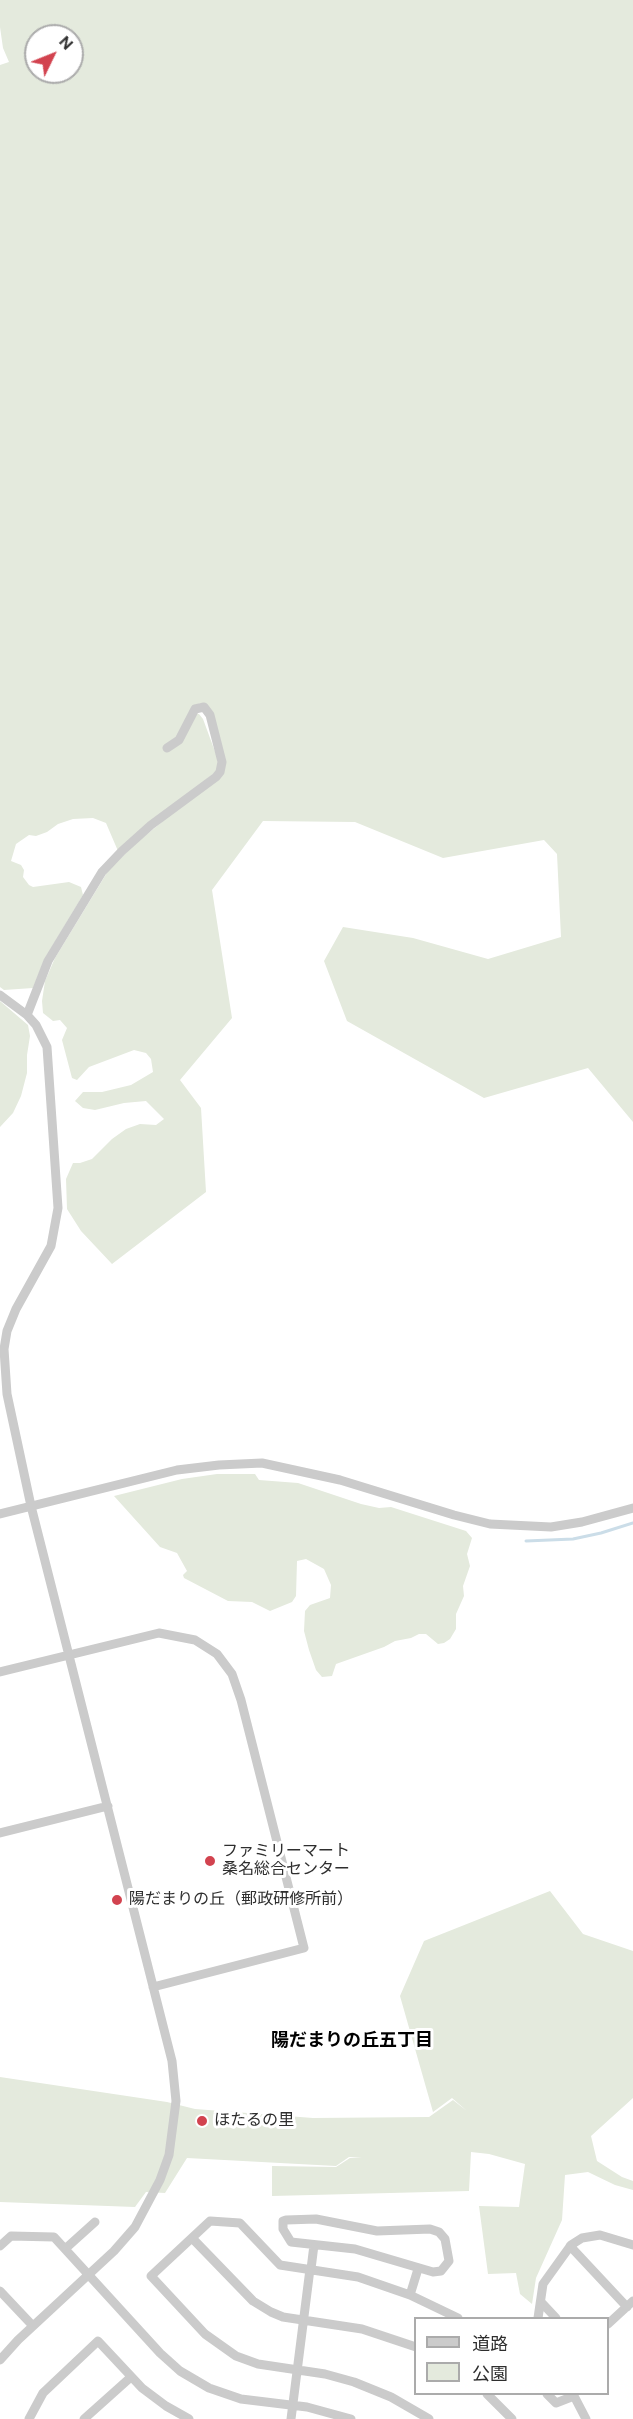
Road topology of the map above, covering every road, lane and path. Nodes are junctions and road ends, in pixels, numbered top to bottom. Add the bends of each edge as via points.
1 (167, 748) dead end
2 (0, 995) edge
3 (27, 1015) junction
4 (32, 1506) junction
5 (633, 1508) edge
6 (0, 1514) edge
7 (69, 1654) junction
8 (0, 1672) edge
9 (108, 1806) junction
10 (0, 1833) edge
11 (153, 1987) junction
12 (96, 2222) dead end
13 (192, 2238) junction
14 (314, 2245) junction
15 (633, 2245) edge
16 (0, 2246) edge
17 (570, 2246) junction
18 (66, 2249) junction
19 (310, 2269) junction
20 (418, 2269) junction
21 (88, 2276) junction
22 (0, 2291) edge
23 (410, 2295) junction
24 (541, 2302) junction
25 (630, 2304) edge
26 (454, 2317) edge
27 (538, 2317) edge
28 (554, 2317) edge
29 (304, 2319) junction
30 (609, 2323) edge
31 (33, 2326) junction
32 (414, 2346) edge
33 (2, 2354) edge
34 (298, 2370) junction
35 (131, 2377) junction
36 (488, 2395) edge
37 (548, 2395) edge
38 (573, 2395) edge
39 (293, 2405) junction
40 (93, 2411) junction
41 (29, 2419) edge
42 (84, 2419) edge
43 (101, 2419) edge
44 (189, 2419) edge
45 (291, 2419) edge
46 (351, 2419) edge
47 (429, 2419) edge
48 (512, 2419) edge
49 (586, 2419) edge

1 - 3 street via 179,740 195,709 204,707 210,715 221,769 122,851 102,873 48,961
2 - 3 street
3 - 4 street via 47,1047 58,1208 51,1246 16,1309 4,1348 8,1403
4 - 5 street via 177,1470 262,1463 340,1480 490,1524 551,1527
4 - 6 street
4 - 7 street
7 - 8 street
7 - 9 street
7 - 11 street via 152,1634 187,1637 207,1647 225,1664 238,1687 244,1710 304,1948
9 - 10 street
9 - 11 street
11 - 21 street via 174,2080 169,2155 156,2190 135,2227
12 - 18 street
13 - 19 street via 210,2221 240,2223 280,2265
13 - 29 street via 253,2301 277,2315
13 - 34 street via 151,2276 220,2347 258,2364
14 - 19 street
14 - 20 street via 370,2253
14 - 20 street via 291,2242 283,2221 316,2219 377,2231 435,2230 445,2239 447,2265 437,2272
15 - 17 street via 600,2235 582,2238
16 - 18 street via 10,2236 54,2237
17 - 24 street via 546,2278
17 - 25 street
18 - 21 street
19 - 23 street via 358,2277
19 - 29 street
20 - 23 street
21 - 31 street
21 - 39 street via 160,2353 193,2380 241,2399
22 - 31 street
23 - 26 street
24 - 27 street
24 - 28 street
25 - 30 street
29 - 32 street via 362,2329
29 - 34 street
31 - 33 street
34 - 39 street
34 - 47 street via 367,2387
35 - 40 street
35 - 41 street via 98,2341 43,2393
35 - 44 street via 158,2401
36 - 48 street
37 - 38 street via 556,2403
38 - 49 street
39 - 45 street
39 - 46 street
40 - 42 street
40 - 43 street

